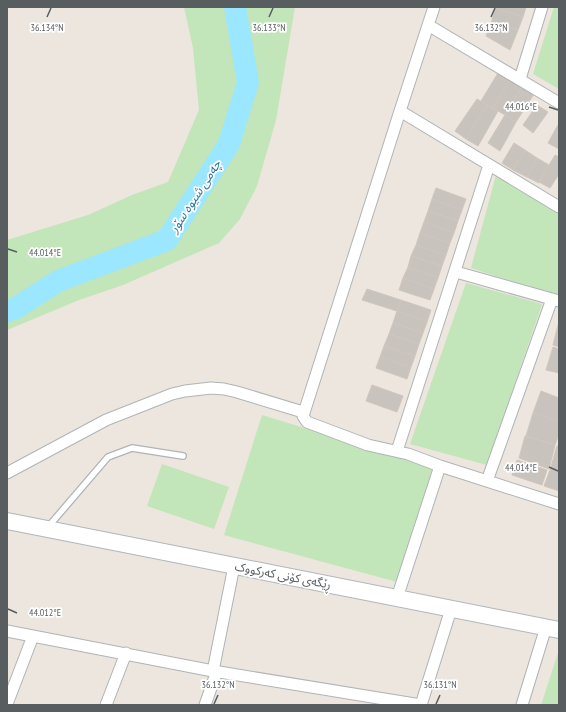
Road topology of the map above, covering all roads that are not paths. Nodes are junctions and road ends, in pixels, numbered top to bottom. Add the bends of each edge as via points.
1 (434, 7) edge
2 (542, 7) edge
3 (428, 26) junction
4 (520, 79) junction
5 (559, 103) edge
6 (400, 111) junction
7 (490, 165) junction
8 (559, 207) edge
9 (456, 272) junction
10 (556, 300) edge
11 (303, 412) junction
12 (397, 451) junction
13 (183, 456) dead end
14 (440, 466) junction
15 (7, 473) edge
16 (487, 481) junction
17 (559, 504) edge
18 (7, 522) edge
19 (46, 530) junction
20 (234, 566) junction
21 (397, 598) junction
22 (451, 609) junction
23 (552, 628) edge
24 (7, 631) edge
25 (33, 636) junction
26 (126, 653) junction
27 (215, 671) junction
28 (7, 704) edge
29 (106, 705) edge
30 (205, 705) edge
31 (421, 705) edge
32 (522, 705) edge

1 - 3 street
2 - 4 street
3 - 4 street
3 - 6 street
4 - 5 street
6 - 7 street
6 - 11 street
7 - 8 street
7 - 9 street
9 - 10 street
9 - 12 street
10 - 16 street
11 - 12 street via 307,422 368,445
11 - 15 street via 224,389 185,391 106,420
12 - 14 street
13 - 19 lane via 132,448 108,457
14 - 16 street
14 - 21 street
16 - 17 street
18 - 19 street, ڕێگەی کۆنی کەرکووک
19 - 20 street, ڕێگەی کۆنی کەرکووک
20 - 21 street, ڕێگەی کۆنی کەرکووک
20 - 27 street
21 - 22 street, ڕێگەی کۆنی کەرکووک
22 - 23 street, ڕێگەی کۆنی کەرکووک
22 - 31 street
23 - 32 street
24 - 25 street
25 - 26 street
25 - 28 street
26 - 27 street
26 - 29 street
27 - 30 street
27 - 31 street

